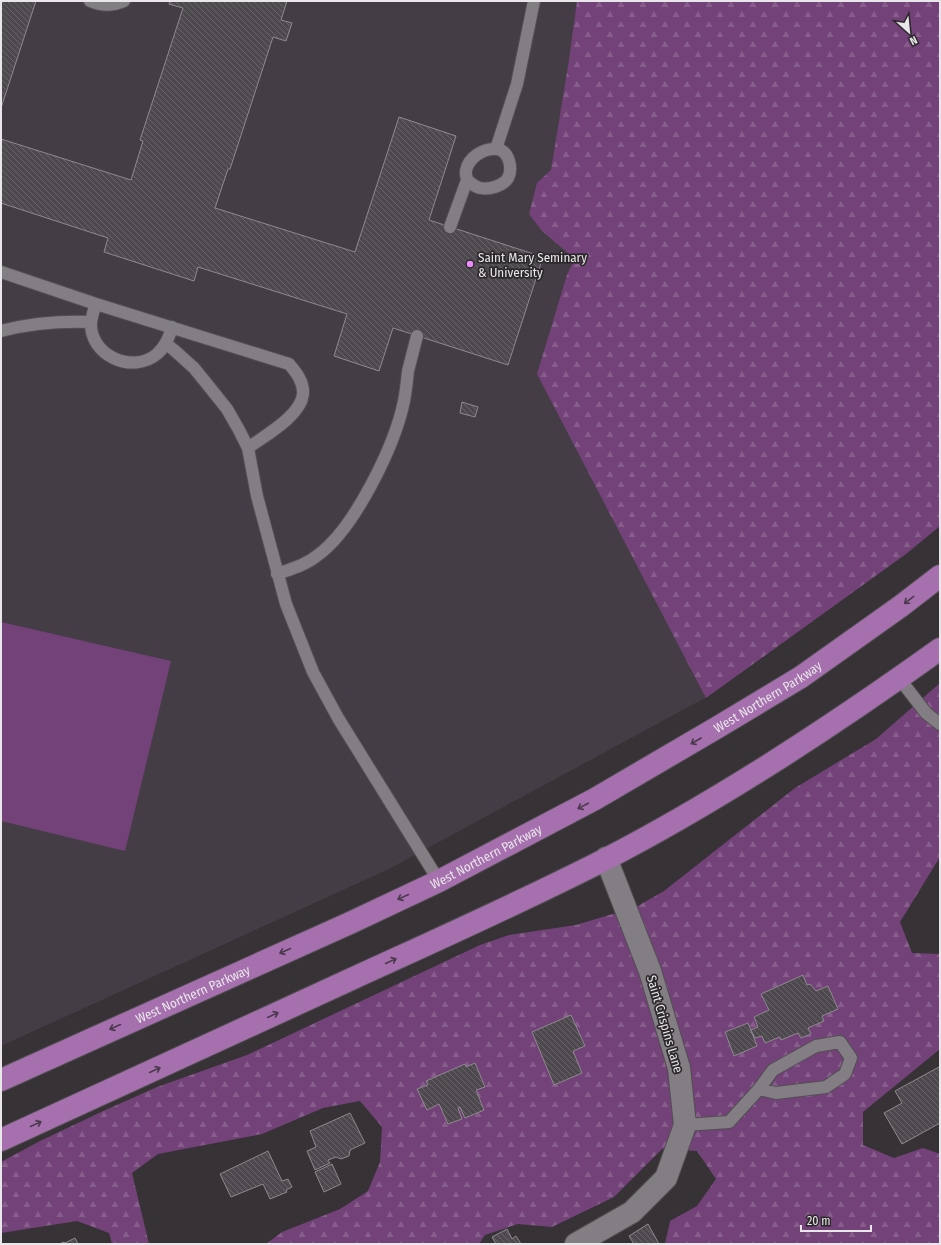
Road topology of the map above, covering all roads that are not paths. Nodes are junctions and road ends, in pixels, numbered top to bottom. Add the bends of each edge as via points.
1 (90, 1) edge
2 (124, 1) edge
3 (534, 1) edge
4 (496, 149) junction
5 (467, 180) junction
6 (450, 227) dead end
7 (1, 272) edge
8 (96, 304) junction
9 (91, 322) junction
10 (172, 327) junction
11 (1, 332) edge
12 (417, 336) dead end
13 (166, 344) junction
14 (248, 448) junction
15 (277, 574) junction
16 (940, 576) edge
17 (940, 649) edge
18 (899, 678) junction
19 (940, 724) edge
20 (606, 858) junction
21 (439, 881) junction
22 (1, 1080) edge
23 (759, 1089) junction
24 (685, 1125) junction
25 (1, 1140) edge
26 (576, 1244) edge

1 - 2 lane via 100,5
3 - 4 lane via 517,84
4 - 5 lane via 486,150 475,156 468,164
4 - 5 lane via 504,153 510,162 511,171 506,180 495,188 481,188
5 - 6 lane
7 - 8 lane
8 - 9 lane
8 - 10 lane
9 - 11 lane via 44,323
9 - 13 lane via 93,335 99,347 108,356 120,361 146,361
10 - 13 lane
10 - 14 lane via 289,364 297,373 303,394 297,409
12 - 15 lane via 408,371 404,402 392,438 375,478 355,514 336,539 318,555 302,565
13 - 14 lane via 194,368 207,384 226,409
14 - 15 lane
15 - 21 lane via 313,672 338,718
16 -> 21 main road, West Northern Parkway via 801,677 718,728 595,800
17 - 18 main road
18 - 19 lane via 926,713
18 - 20 main road via 749,776
20 - 24 street, Saint Crispins Lane via 650,971 677,1060
25 -> 20 main road via 468,926
21 -> 22 main road, West Northern Parkway
23 - 23 lane via 773,1070 816,1046 840,1042 851,1058 845,1074 826,1087 776,1093
23 - 24 lane via 728,1122
24 - 26 street, Saint Crispins Lane via 666,1178 632,1212

